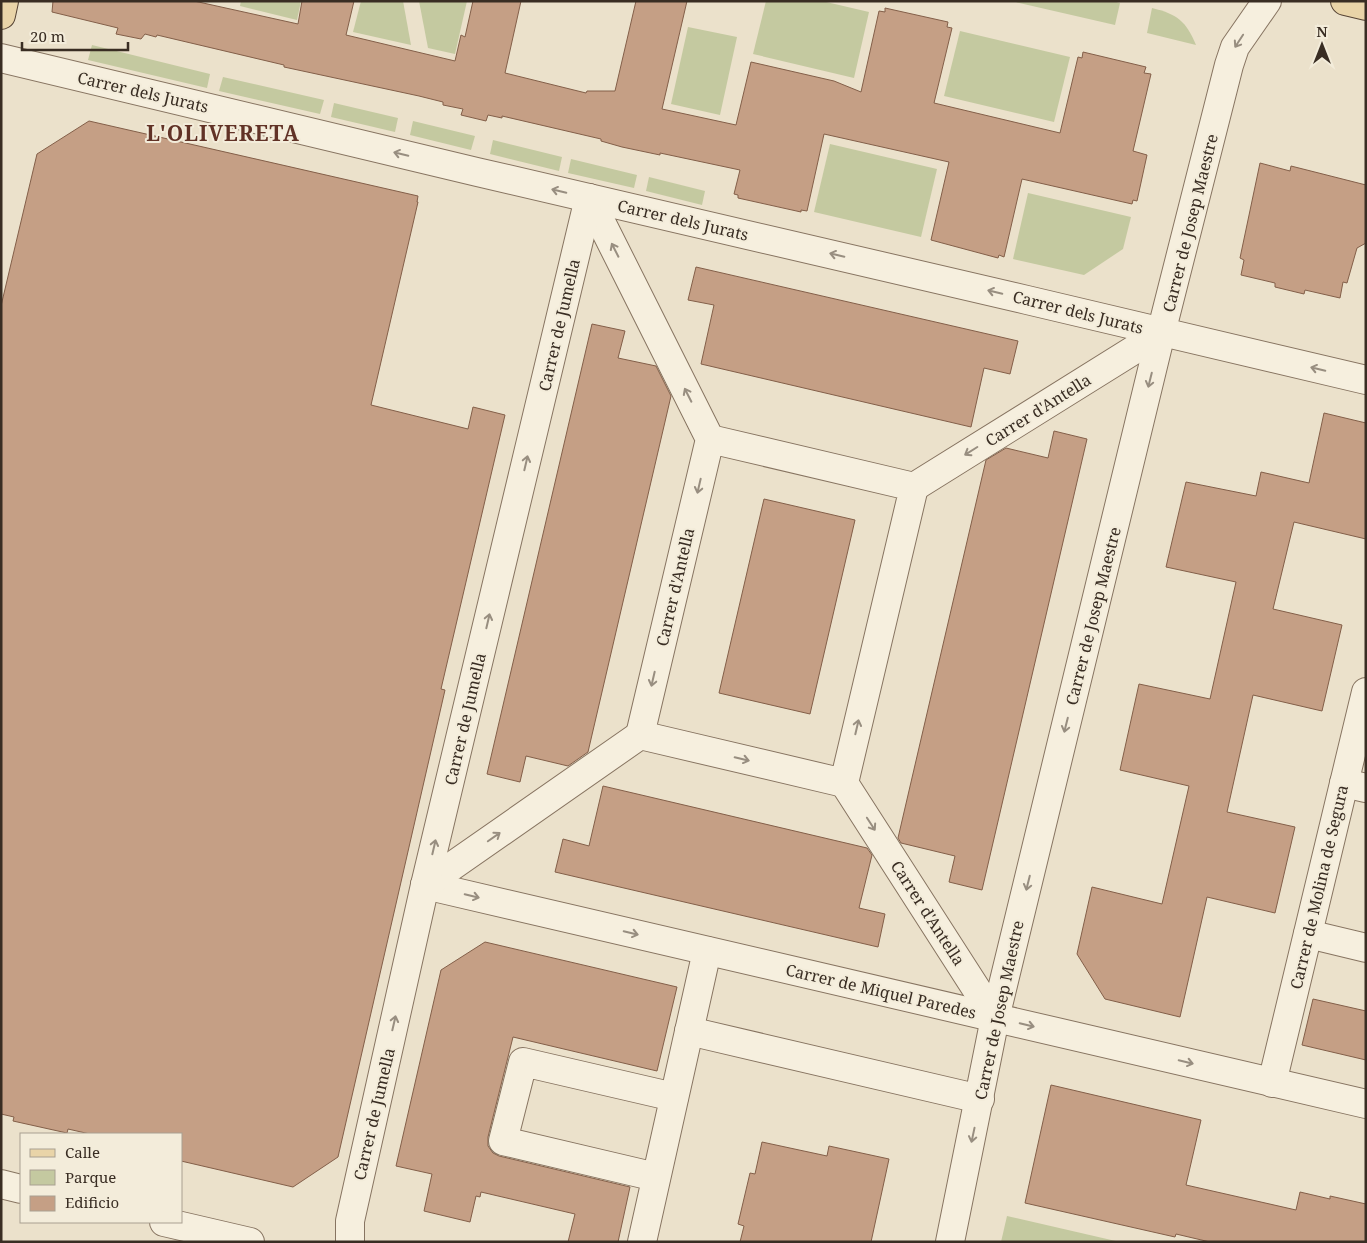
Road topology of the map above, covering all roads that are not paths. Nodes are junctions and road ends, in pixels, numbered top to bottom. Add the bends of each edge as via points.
1 (4, 1) edge
2 (1267, 1) edge
3 (1345, 1) edge
4 (1366, 6) edge
5 (1, 15) edge
6 (1, 58) edge
7 (589, 198) junction
8 (1161, 332) junction
9 (1366, 380) edge
10 (710, 439) junction
11 (914, 487) junction
12 (1366, 692) edge
13 (640, 735) junction
14 (844, 783) junction
15 (1355, 786) edge
16 (425, 885) junction
17 (1308, 934) junction
18 (1366, 948) edge
19 (707, 951) junction
20 (995, 1018) junction
21 (689, 1031) junction
22 (1272, 1083) junction
23 (674, 1097) junction
24 (980, 1099) junction
25 (1366, 1104) edge
26 (656, 1177) junction
27 (1, 1184) edge
28 (20, 1189) edge
29 (168, 1223) edge
30 (250, 1242) edge
31 (350, 1242) edge
32 (642, 1242) edge
33 (950, 1242) edge

1 - 5 main road
2 -> 8 street, Carrer de Josep Maestre via 1235,47 1229,65
3 - 4 main road
7 -> 6 street, Carrer dels Jurats
8 -> 7 street, Carrer dels Jurats
10 -> 7 street
16 -> 7 street, Carrer de Jumella
9 -> 8 street, Carrer dels Jurats
8 -> 11 street, Carrer d'Antella
8 -> 20 street, Carrer de Josep Maestre
10 - 11 street
10 -> 13 street, Carrer d'Antella
14 -> 11 street
12 - 15 street, Carrer de Molina de Segura
13 -> 14 street
16 -> 13 street
14 -> 20 street, Carrer d'Antella
15 - 17 street, Carrer de Molina de Segura
16 -> 19 street, Carrer de Miquel Paredes
31 -> 16 street, Carrer de Jumella via 350,1221
17 - 18 street
17 - 22 street, Carrer de Molina de Segura
19 - 20 street, Carrer de Miquel Paredes
19 - 21 street
20 -> 22 street, Carrer de Miquel Paredes
20 - 24 street, Carrer de Josep Maestre
21 - 23 street
21 - 24 street
22 - 25 street, Carrer de Miquel Paredes
23 - 26 street
23 - 26 street via 523,1062 503,1141
24 -> 33 street, Carrer de Josep Maestre
26 - 32 street
27 - 28 street
29 - 30 street

